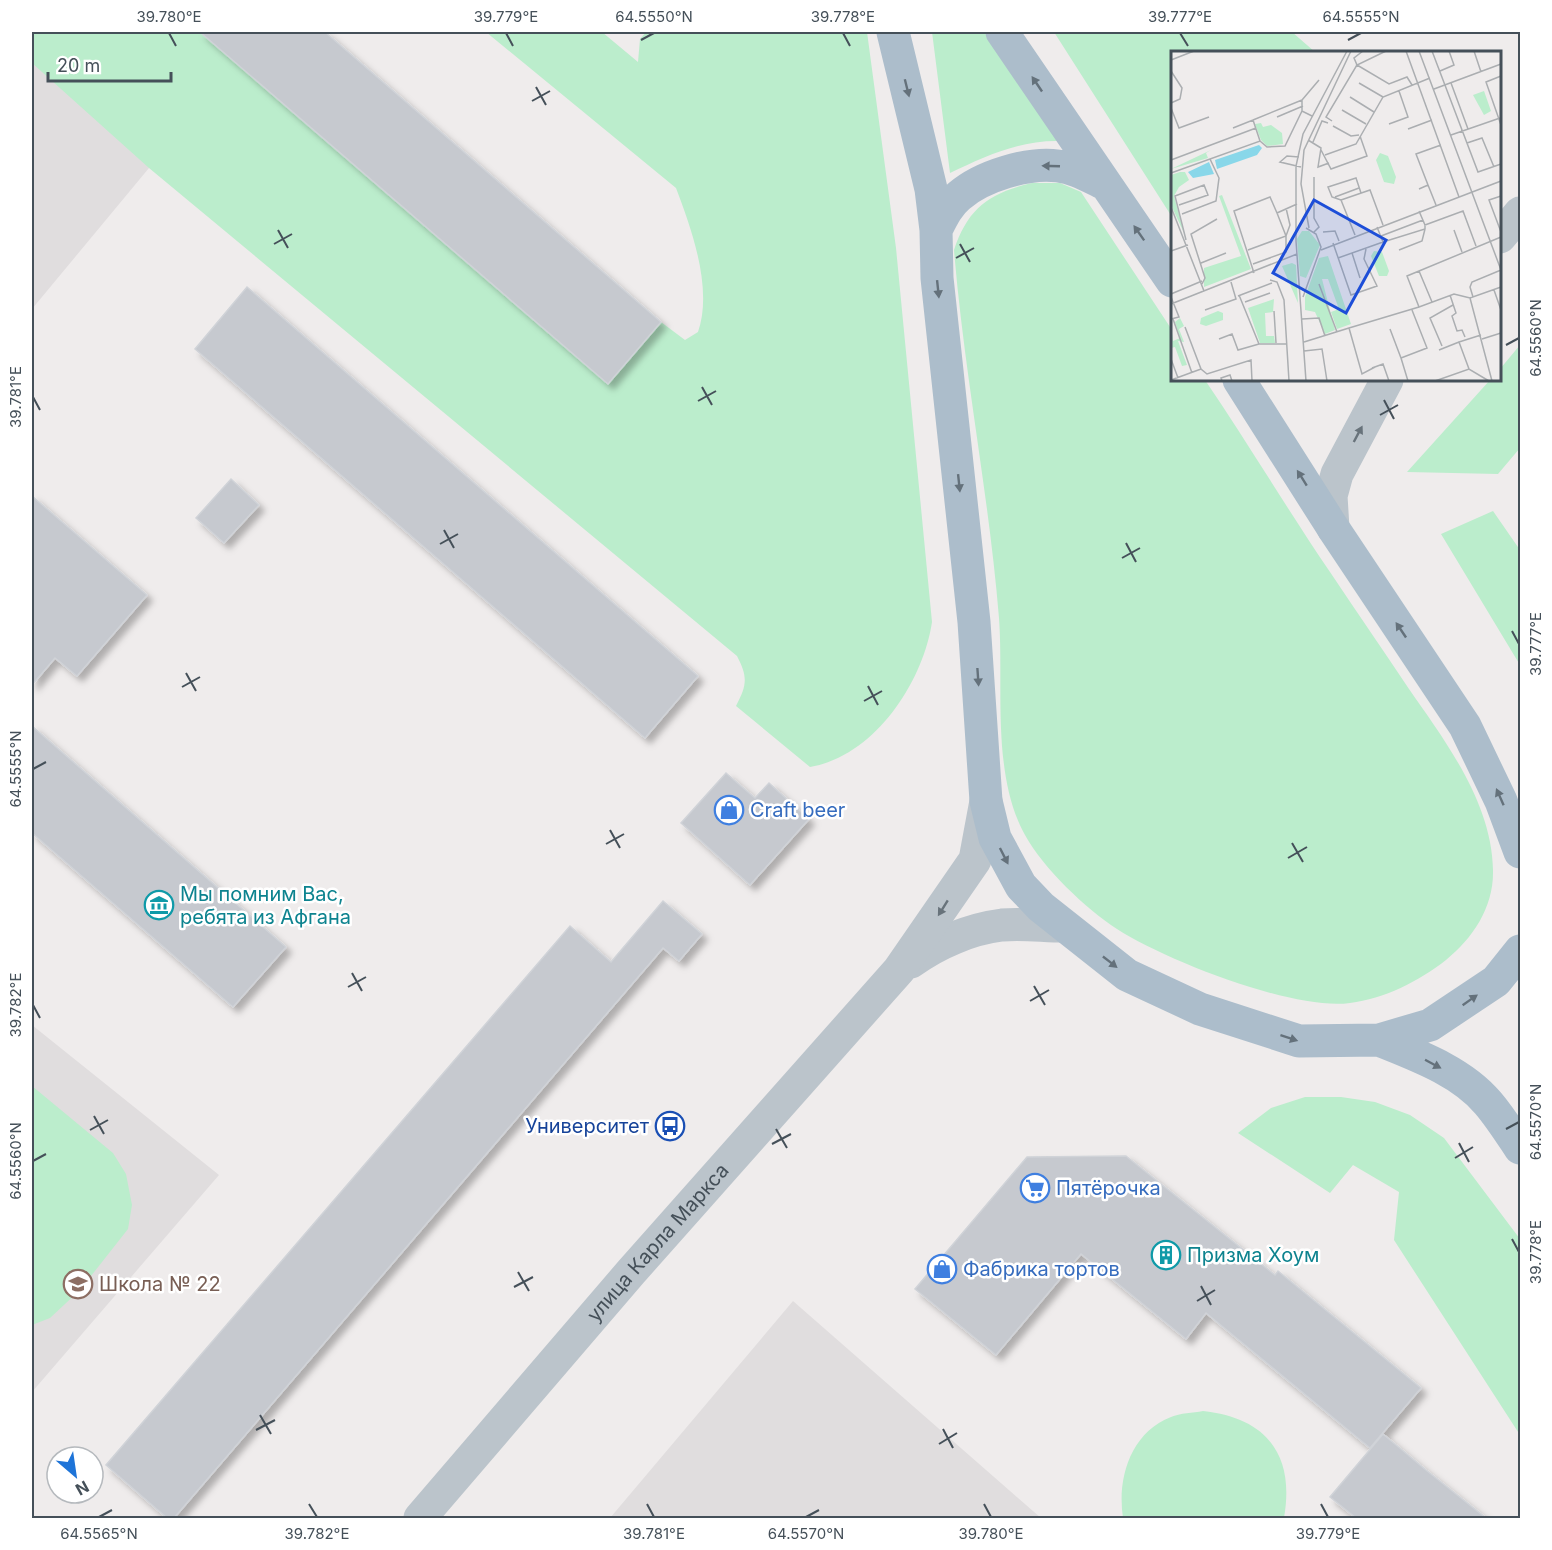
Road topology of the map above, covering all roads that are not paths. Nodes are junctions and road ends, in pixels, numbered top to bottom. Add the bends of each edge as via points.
1 (893, 32) edge
2 (1002, 32) edge
3 (1105, 184) junction
4 (1521, 213) edge
5 (936, 230) junction
6 (1501, 236) edge
7 (1171, 278) edge
8 (1240, 381) edge
9 (1386, 381) edge
10 (1333, 528) junction
11 (986, 801) junction
12 (1521, 852) edge
13 (1064, 926) junction
14 (1521, 951) edge
15 (899, 970) junction
16 (1379, 1040) junction
17 (1521, 1148) edge
18 (420, 1518) edge

1 -> 5 main road via 931,189
3 -> 2 main road
3 -> 5 main road via 1058,166 1040,165 1006,173 959,196
7 -> 3 main road
4 - 6 street
5 -> 11 main road via 937,278 974,622
10 -> 8 main road
10 -> 9 street via 1331,496 1337,474
12 -> 10 main road via 1502,801 1465,726
11 -> 13 main road via 995,837 1021,886
11 -> 15 street via 975,860
13 - 15 street via 1003,925 975,932 928,949
13 -> 16 main road via 1127,975 1200,1009 1299,1041
16 -> 14 main road via 1430,1025 1463,1005 1496,981
15 - 18 street, улица Карла Маркса via 631,1272
16 -> 17 main road via 1464,1082 1487,1101

